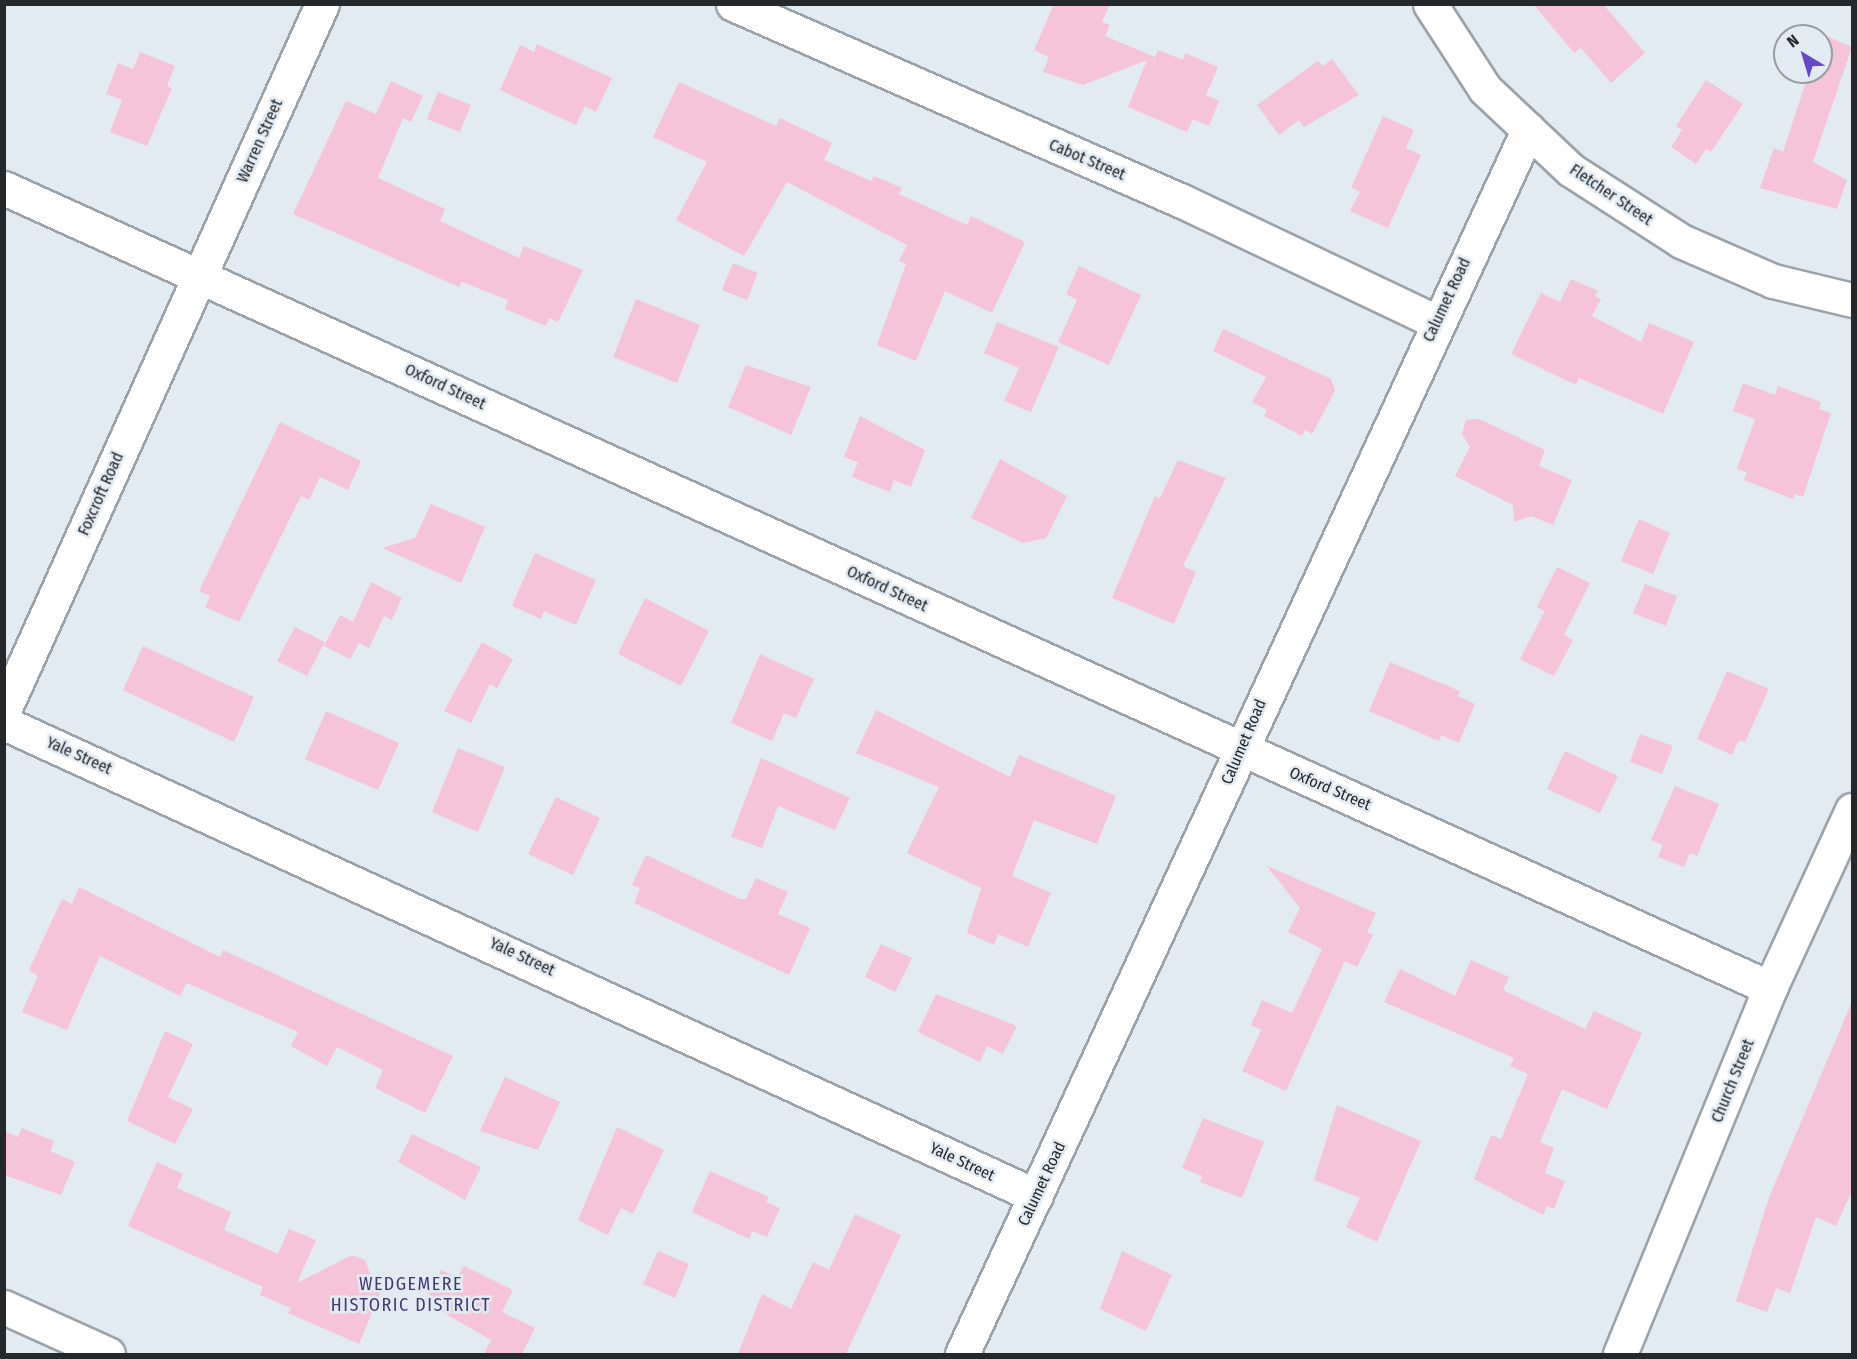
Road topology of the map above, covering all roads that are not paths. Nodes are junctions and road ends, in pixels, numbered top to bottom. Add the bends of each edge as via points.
1 (322, 4) edge
2 (733, 4) edge
3 (1430, 4) edge
4 (1528, 130) junction
5 (4, 188) edge
6 (198, 278) junction
7 (1852, 300) edge
8 (1437, 322) junction
9 (4, 710) edge
10 (4, 723) edge
11 (1241, 752) junction
12 (1852, 810) edge
13 (1770, 988) junction
14 (1036, 1196) junction
15 (4, 1307) edge
16 (108, 1354) edge
17 (963, 1354) edge
18 (1620, 1354) edge

1 - 6 street, Warren Street
2 - 8 street, Cabot Street via 1182,201
3 - 4 street, Fletcher Street via 1485,89
4 - 7 street, Fletcher Street via 1570,170 1681,242 1773,281
4 - 8 street, Calumet Road
5 - 6 street, Oxford Street
6 - 9 street, Foxcroft Road
6 - 11 street, Oxford Street
8 - 11 street, Calumet Road
10 - 14 street, Yale Street
11 - 13 street, Oxford Street via 1481,854
11 - 14 street, Calumet Road
12 - 13 street, Church Street
13 - 18 street, Church Street
14 - 17 street, Calumet Road
15 - 16 street

